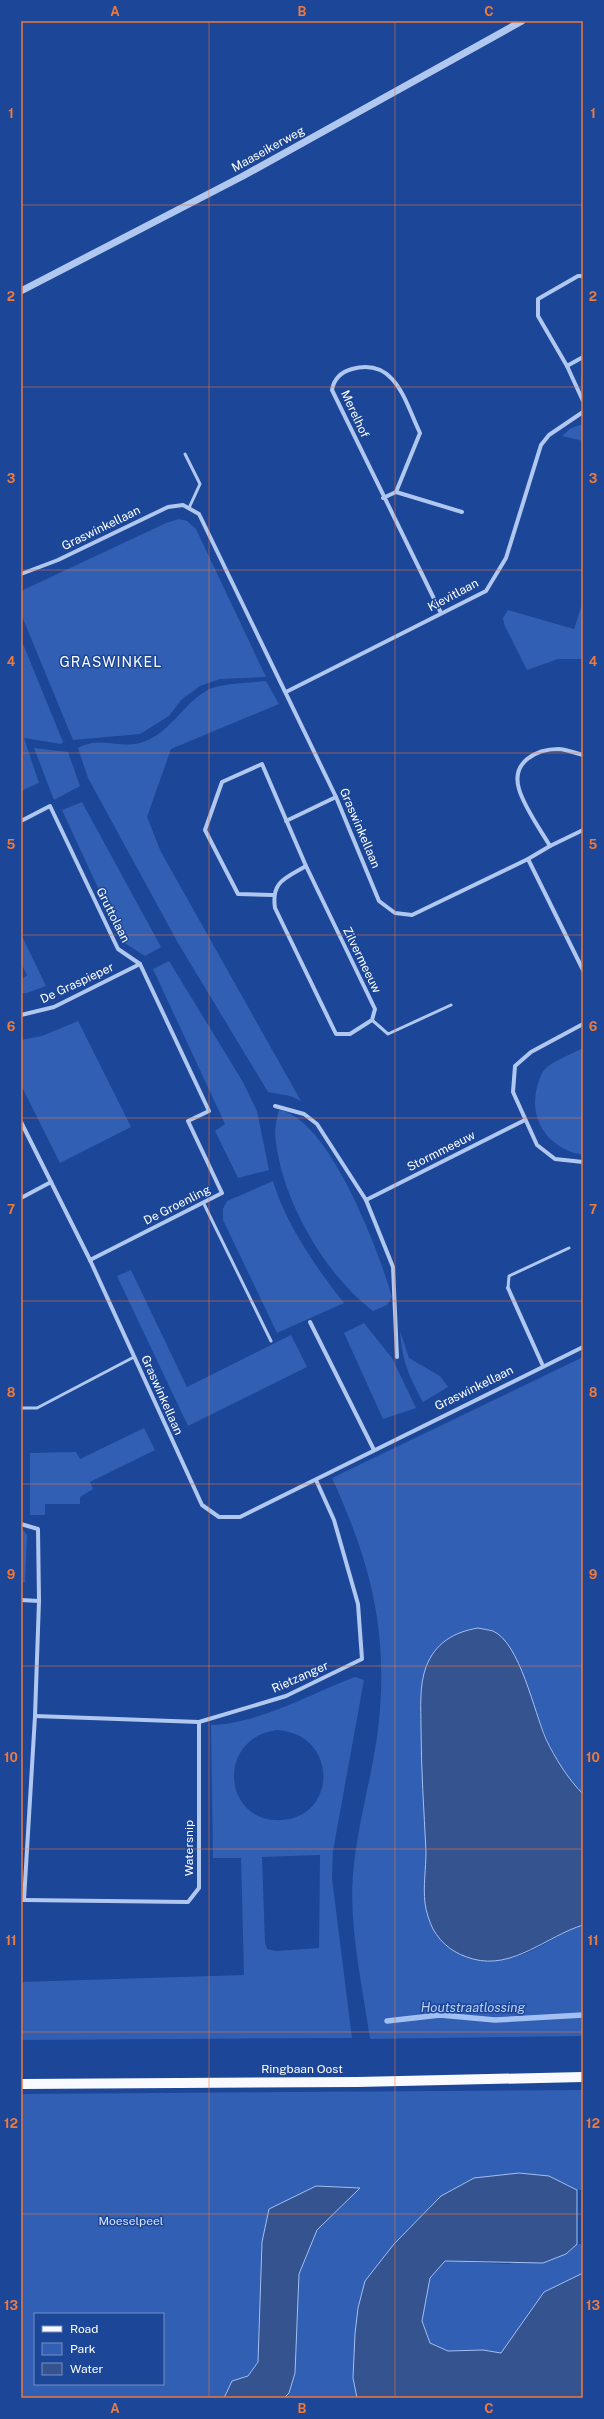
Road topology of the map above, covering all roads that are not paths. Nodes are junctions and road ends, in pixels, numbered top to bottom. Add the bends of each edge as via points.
1 (522, 21) edge
2 (583, 276) edge
3 (21, 291) edge
4 (583, 357) edge
5 (567, 366) junction
6 (583, 401) edge
7 (583, 412) edge
8 (185, 454) dead end
9 (396, 492) junction
10 (383, 498) junction
11 (189, 508) junction
12 (462, 512) dead end
13 (21, 574) edge
14 (441, 613) junction
15 (286, 692) junction
16 (583, 755) edge
17 (336, 797) junction
18 (21, 821) edge
19 (286, 821) junction
20 (583, 830) edge
21 (550, 846) junction
22 (528, 859) junction
23 (306, 866) junction
24 (273, 895) junction
25 (140, 964) junction
26 (583, 970) edge
27 (451, 1005) dead end
28 (21, 1015) edge
29 (372, 1020) junction
30 (583, 1024) edge
31 (275, 1106) dead end
32 (525, 1120) junction
33 (21, 1122) edge
34 (583, 1162) edge
35 (51, 1182) junction
36 (21, 1198) edge
37 (366, 1200) junction
38 (204, 1204) junction
39 (569, 1248) dead end
40 (90, 1260) junction
41 (508, 1288) joint
42 (310, 1322) dead end
43 (271, 1341) dead end
44 (583, 1347) edge
45 (134, 1357) junction
46 (397, 1357) dead end
47 (543, 1366) junction
48 (21, 1408) edge
49 (374, 1450) junction
50 (316, 1480) junction
51 (21, 1524) edge
52 (21, 1600) edge
53 (39, 1601) junction
54 (35, 1716) junction
55 (199, 1722) junction
56 (22, 1900) edge
57 (583, 2077) edge
58 (21, 2084) edge

1 - 3 street, Maaseikerweg via 243,176
2 - 5 street via 578,276 538,299 538,316
4 - 5 street
5 - 6 street
7 - 14 street, Kievitlaan via 549,435 541,445 506,558 486,591
8 - 11 lane via 200,484
9 - 10 street
9 - 10 street, Merelhof via 420,433 394,378 378,367 344,371 334,381 332,390
9 - 12 street
10 - 14 street, Merelhof
11 - 13 street, Graswinkellaan via 183,505 168,506 58,560
11 - 15 street, Graswinkellaan via 199,514 210,533
14 - 15 street, Kievitlaan
15 - 17 street, Graswinkellaan
16 - 21 street via 560,749 536,752 522,764 517,774 519,789
17 - 19 street
17 - 22 street, Graswinkellaan via 379,901 395,913 412,915
18 - 25 street, Gruttolaan via 50,806 118,949
19 - 23 street, Zilvermeeuw
19 - 24 street, Zilvermeeuw via 262,764 222,782 205,830 238,894
20 - 21 street, Graswinkellaan
21 - 22 street, Graswinkellaan
22 - 26 street
23 - 24 street via 278,883
23 - 29 street, Zilvermeeuw via 375,1009
24 - 29 street via 275,908 336,1034 350,1034
25 - 28 street, De Graspieper via 54,1008
25 - 38 street, De Groenling via 209,1111 188,1120 222,1193
27 - 29 lane via 388,1034
30 - 32 street via 531,1052 514,1066 513,1092
31 - 37 street via 304,1114 317,1124
32 - 34 street via 537,1145 555,1158
32 - 37 street, Stormmeeuw
33 - 35 street, Graswinkellaan
35 - 36 street
35 - 40 street, Graswinkellaan
37 - 46 street via 393,1267
38 - 40 street, De Groenling
38 - 43 lane
39 - 41 lane via 509,1276
40 - 45 street, Graswinkellaan
41 - 47 street
42 - 49 street
44 - 47 street, Graswinkellaan
45 - 48 lane via 37,1408
45 - 50 street, Graswinkellaan via 202,1505 219,1517 240,1516
47 - 49 street, Graswinkellaan
49 - 50 street, Graswinkellaan
50 - 55 street, Rietzanger via 334,1520 358,1604 362,1659 286,1696
51 - 53 street via 38,1529
52 - 53 street
53 - 54 street
54 - 55 street, Rietzanger
54 - 56 street
55 - 56 street, Watersnip via 200,1888 188,1902
57 - 58 main road, Ringbaan Oost via 357,2082

